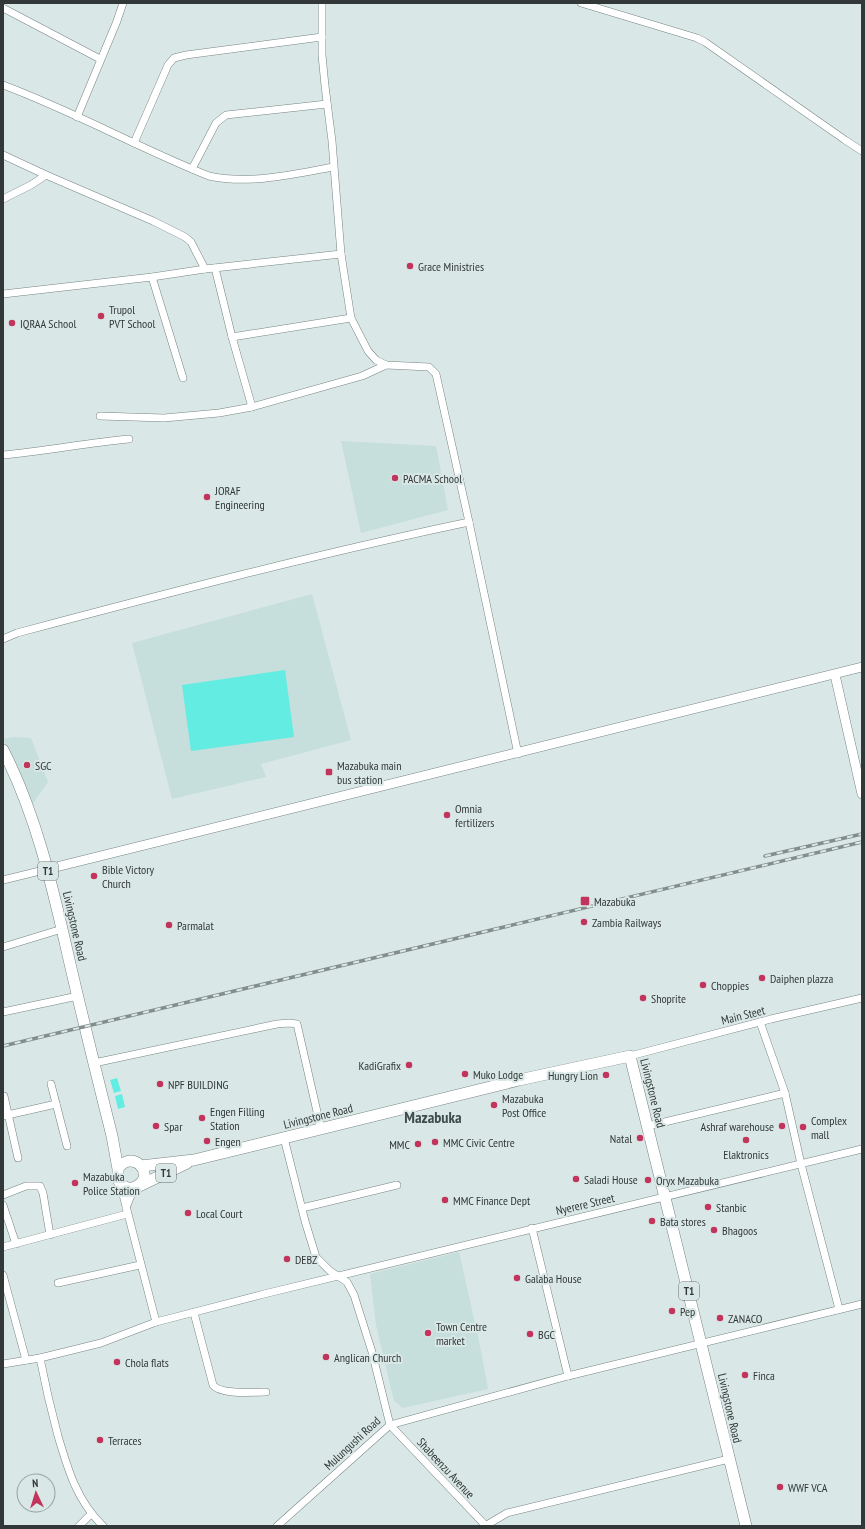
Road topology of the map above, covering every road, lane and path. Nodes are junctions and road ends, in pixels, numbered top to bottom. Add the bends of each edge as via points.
1 (8, 3) edge
2 (123, 3) edge
3 (322, 3) edge
4 (581, 3) edge
5 (3, 4) edge
6 (3, 8) edge
7 (322, 37) junction
8 (100, 59) junction
9 (3, 85) edge
10 (326, 104) junction
11 (76, 117) junction
12 (134, 143) junction
13 (862, 151) edge
14 (3, 155) edge
15 (333, 167) junction
16 (192, 169) junction
17 (46, 175) junction
18 (3, 199) edge
19 (341, 254) junction
20 (215, 268) junction
21 (205, 269) junction
22 (152, 277) junction
23 (3, 294) edge
24 (351, 318) junction
25 (232, 337) junction
26 (386, 365) junction
27 (182, 378) dead end
28 (252, 407) junction
29 (100, 416) dead end
30 (129, 439) dead end
31 (3, 455) edge
32 (469, 522) junction
33 (3, 639) edge
34 (862, 667) edge
35 (835, 675) junction
36 (3, 750) edge
37 (518, 754) junction
38 (862, 794) edge
39 (48, 870) junction
40 (3, 880) edge
41 (62, 929) junction
42 (3, 947) edge
43 (78, 996) junction
44 (862, 998) edge
45 (3, 1012) edge
46 (760, 1022) junction
47 (630, 1056) junction
48 (94, 1063) junction
49 (51, 1084) dead end
50 (785, 1093) junction
51 (4, 1096) edge
52 (56, 1104) junction
53 (5, 1115) edge
54 (648, 1126) junction
55 (321, 1129) junction
56 (112, 1136) junction
57 (284, 1138) junction
58 (67, 1146) dead end
59 (862, 1149) edge
60 (18, 1158) dead end
61 (194, 1160) junction
62 (128, 1161) junction
63 (801, 1164) junction
64 (141, 1166) junction
65 (118, 1170) junction
66 (120, 1183) junction
67 (397, 1185) dead end
68 (136, 1188) junction
69 (3, 1195) edge
70 (665, 1196) junction
71 (3, 1205) edge
72 (302, 1208) junction
73 (126, 1211) junction
74 (532, 1228) junction
75 (50, 1235) junction
76 (16, 1244) junction
77 (3, 1247) edge
78 (140, 1265) junction
79 (3, 1274) edge
80 (337, 1276) junction
81 (58, 1284) dead end
82 (862, 1304) edge
83 (839, 1310) junction
84 (194, 1313) junction
85 (156, 1322) junction
86 (702, 1343) junction
87 (40, 1358) junction
88 (26, 1360) junction
89 (3, 1364) edge
90 (568, 1376) junction
91 (266, 1392) dead end
92 (390, 1425) junction
93 (728, 1459) junction
94 (91, 1514) junction
95 (79, 1526) edge
96 (103, 1526) edge
97 (277, 1526) edge
98 (485, 1526) edge
99 (746, 1526) edge

1 - 5 street
2 - 8 street
3 - 7 street
4 - 13 street via 705,42
6 - 8 street
7 - 10 street
7 - 12 street via 212,50 174,58 168,65
8 - 11 street
9 - 11 street via 29,94
10 - 15 street
10 - 16 street via 226,115 216,123
11 - 12 street
12 - 16 street
14 - 17 street
15 - 16 street via 296,174 237,179 222,179
15 - 19 street
17 - 18 street
17 - 21 street via 185,237 191,242
19 - 20 street
19 - 24 street
20 - 21 street
20 - 25 street
21 - 22 street
22 - 23 street
22 - 27 street
24 - 25 street
24 - 26 street via 368,351 376,360
25 - 28 street
26 - 28 street via 362,376
26 - 32 street via 423,365 436,374
28 - 29 street via 185,417
30 - 31 street
32 - 33 street via 367,544 137,601
32 - 37 street
34 - 35 main road
35 - 37 main road
35 - 38 main road
36 - 39 highway, Livingstone Road / T1 via 26,801
37 - 39 main road
39 - 40 street
39 - 41 highway, Livingstone Road / T1
41 - 42 street
41 - 43 highway, Livingstone Road / T1
43 - 45 street
43 - 48 highway, Livingstone Road / T1
44 - 46 street, Main Steet
46 - 47 street, Main Steet
46 - 50 street
47 - 54 highway, Livingstone Road / T1
47 - 55 highway, Livingstone Road / T1
48 - 55 street via 277,1024 297,1024
48 - 56 highway, Livingstone Road / T1
49 - 52 street
50 - 54 street
50 - 63 street
51 - 53 street
52 - 53 street
52 - 58 street
53 - 60 street
54 - 70 highway, Livingstone Road / T1
55 - 57 highway, Livingstone Road / T1
56 - 62 highway, Livingstone Road / T1
56 - 65 highway, Livingstone Road / T1
57 - 61 highway, Livingstone Road / T1
57 - 72 street, Mulungushi Road
59 - 63 street, Nyerere Street
61 - 64 highway, Livingstone Road / T1
61 - 68 highway, Livingstone Road / T1
62 - 64 highway, Livingstone Road / T1
62 - 65 highway
63 - 70 street, Nyerere Street
63 - 83 street
64 - 68 highway, T1 via 145,1175 144,1180
65 - 66 highway, Livingstone Road / T1 via 117,1177
66 - 68 highway via 129,1189
66 - 73 street
67 - 72 street
68 - 73 street
69 - 75 street via 26,1186 40,1186 44,1193
70 - 74 street, Nyerere Street
70 - 86 highway, Livingstone Road / T1
71 - 76 street
72 - 80 street, Mulungushi Road via 316,1257
73 - 75 street
73 - 78 street
74 - 80 street, Nyerere Street
74 - 90 street
75 - 76 street
76 - 77 street
78 - 81 street
78 - 85 street
79 - 88 street
80 - 84 street, Nyerere Street
80 - 92 street, Mulungushi Road via 347,1282 354,1295 372,1352
82 - 83 street
83 - 86 street
84 - 85 street, Nyerere Street
84 - 91 street via 212,1385 224,1391
85 - 87 street, Nyerere Street via 101,1343
86 - 90 street
86 - 93 highway, Livingstone Road / T1
87 - 88 street, Nyerere Street
87 - 94 street via 49,1405 66,1465 74,1486
88 - 89 street, Nyerere Street
90 - 92 street
92 - 97 street, Mulungushi Road
92 - 98 street, Shabeenzu Avenue
93 - 98 street via 507,1513
93 - 99 highway, Livingstone Road / T1
94 - 95 street
94 - 96 street

